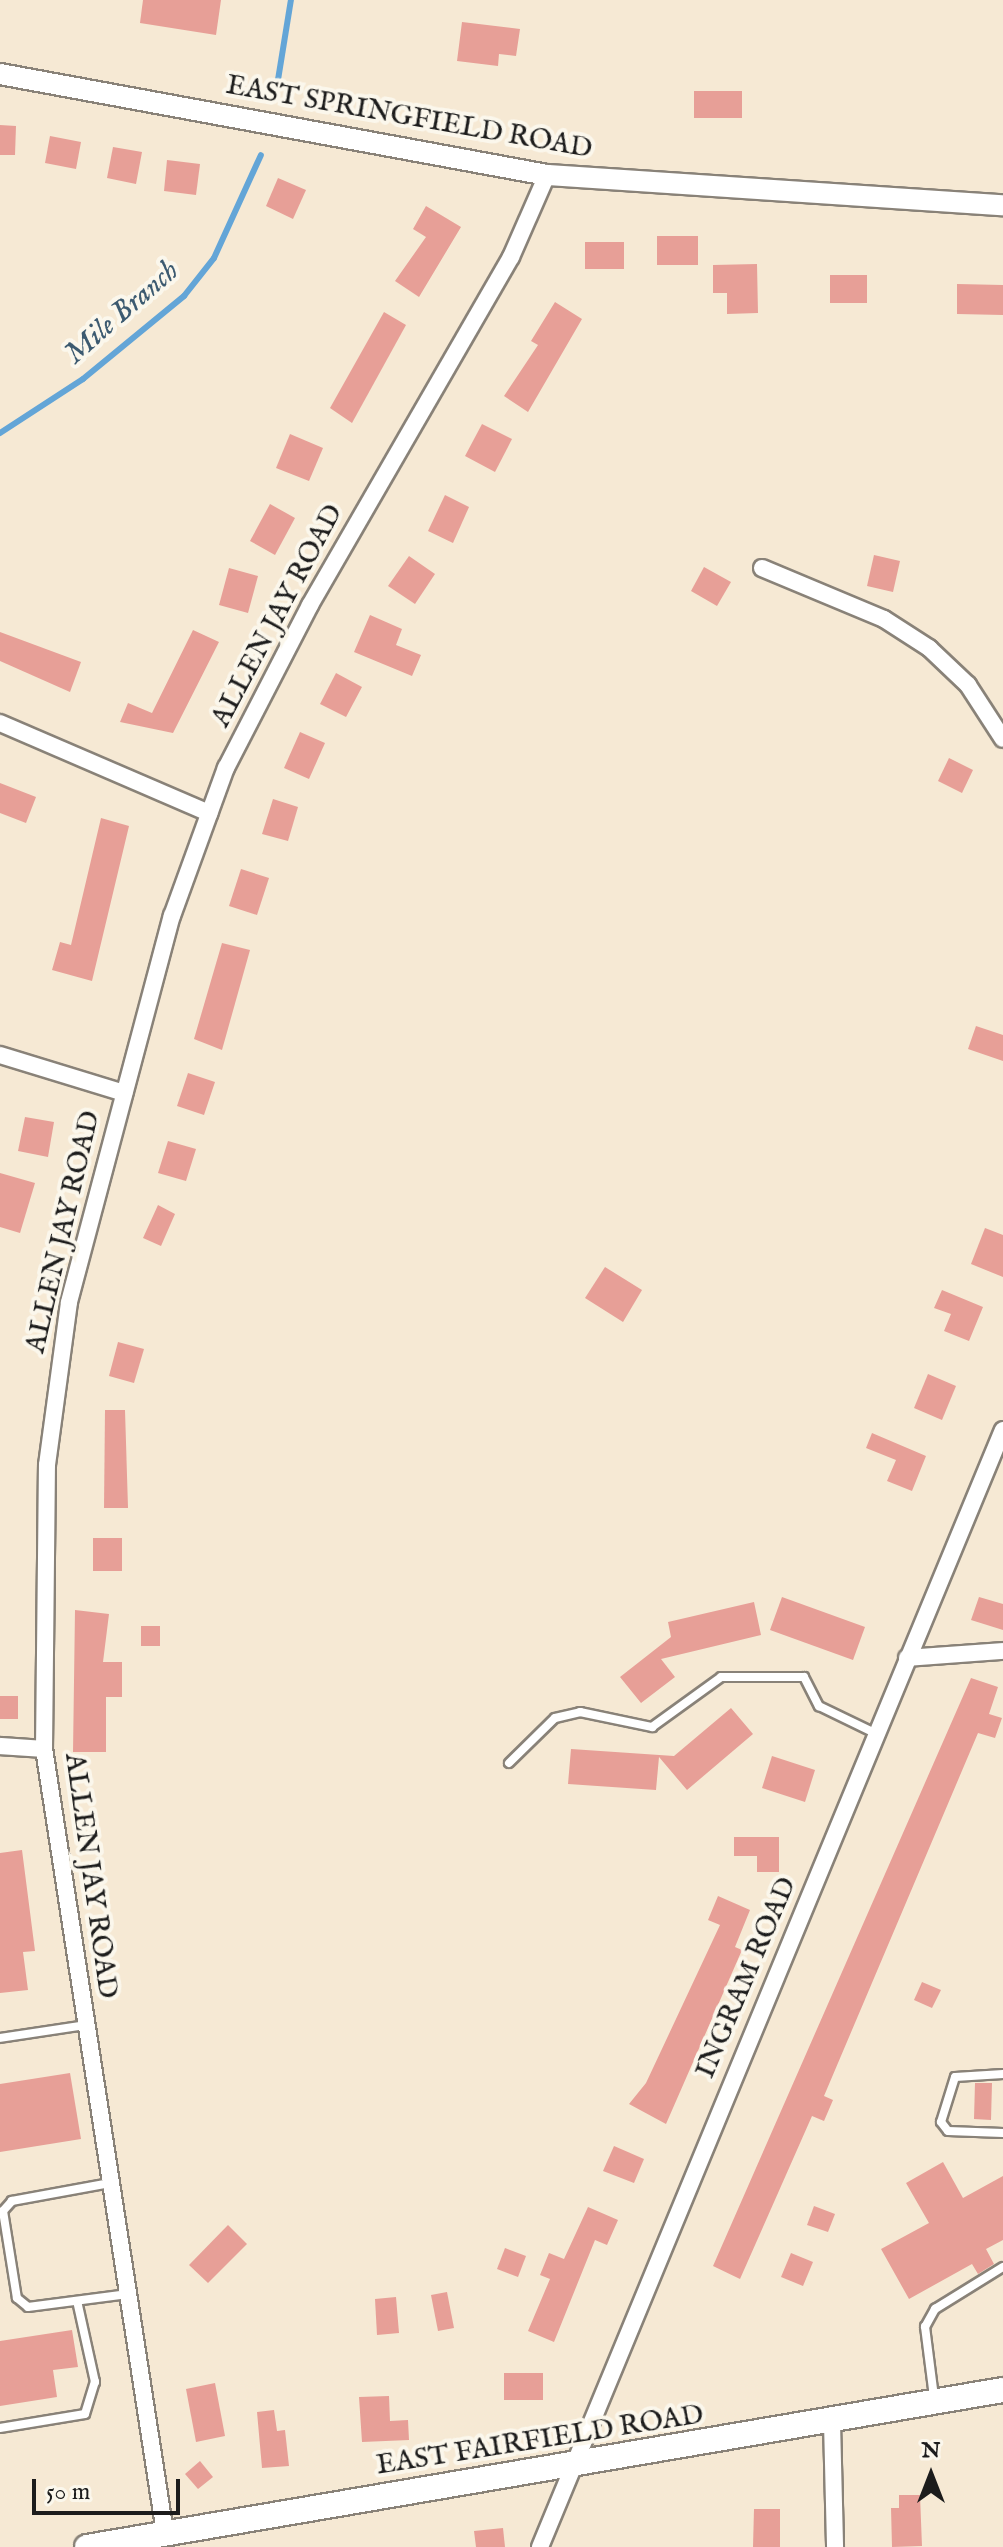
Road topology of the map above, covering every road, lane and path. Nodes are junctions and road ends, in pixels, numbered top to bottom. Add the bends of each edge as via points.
1 (0, 74) edge
2 (547, 175) junction
3 (1003, 205) edge
4 (762, 568) dead end
5 (0, 723) edge
6 (1003, 739) edge
7 (209, 813) junction
8 (0, 1055) edge
9 (124, 1093) junction
10 (1003, 1430) edge
11 (1003, 1651) edge
12 (907, 1658) junction
13 (877, 1734) junction
14 (0, 1746) edge
15 (44, 1749) junction
16 (509, 1763) dead end
17 (86, 2025) junction
18 (0, 2038) edge
19 (1003, 2074) edge
20 (1003, 2133) edge
21 (110, 2183) junction
22 (1003, 2267) edge
23 (128, 2294) junction
24 (77, 2301) junction
25 (1003, 2390) edge
26 (935, 2403) junction
27 (832, 2422) junction
28 (0, 2428) edge
29 (572, 2467) junction
30 (165, 2533) junction
31 (87, 2547) edge
32 (540, 2547) edge
33 (835, 2547) edge

1 - 2 street, EAST SPRINGFIELD ROAD
2 - 3 street, EAST SPRINGFIELD ROAD
2 - 7 street, ALLEN JAY ROAD via 511,257 267,685
4 - 6 street via 884,619 929,648 968,685
5 - 7 street
7 - 9 street, ALLEN JAY ROAD via 172,916
8 - 9 street
9 - 15 street, ALLEN JAY ROAD via 69,1302 52,1412
10 - 12 street, INGRAM ROAD
11 - 12 street
12 - 13 street, INGRAM ROAD
13 - 16 lane via 819,1706 804,1677 721,1677 652,1727 580,1712 555,1718
13 - 29 street, INGRAM ROAD
14 - 15 street
15 - 17 street, ALLEN JAY ROAD
17 - 18 lane
17 - 21 street, ALLEN JAY ROAD
19 - 20 lane via 955,2077 941,2122 948,2131
21 - 23 street, ALLEN JAY ROAD
21 - 24 lane via 12,2201 3,2211 17,2298 28,2307
22 - 26 lane via 935,2309 925,2327
23 - 24 lane
23 - 30 street, ALLEN JAY ROAD
24 - 28 lane via 95,2382 85,2414
25 - 26 main road, EAST FAIRFIELD ROAD
26 - 27 main road, EAST FAIRFIELD ROAD
27 - 29 main road, EAST FAIRFIELD ROAD
27 - 33 street
29 - 30 main road, EAST FAIRFIELD ROAD
29 - 32 street, INGRAM ROAD
30 - 31 main road, EAST FAIRFIELD ROAD

